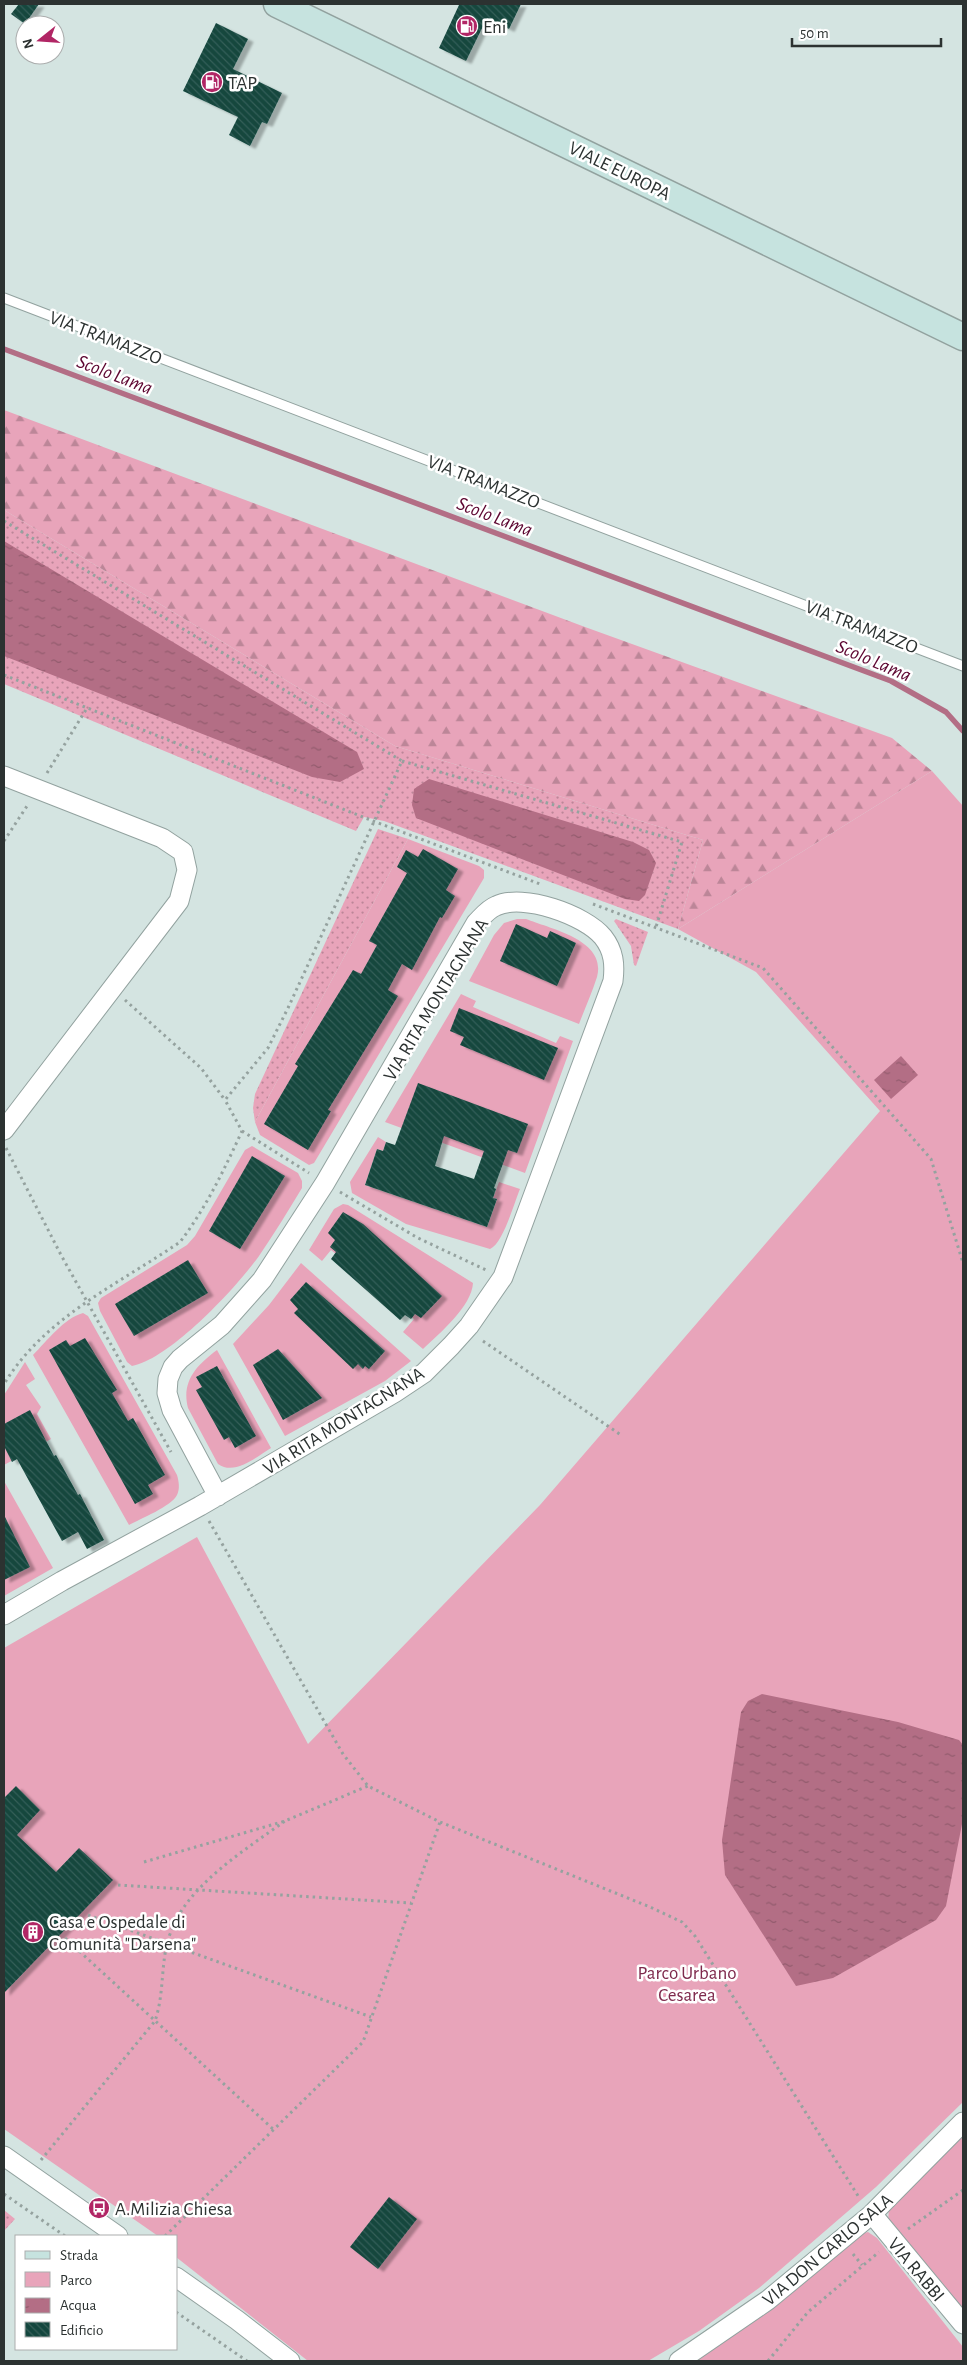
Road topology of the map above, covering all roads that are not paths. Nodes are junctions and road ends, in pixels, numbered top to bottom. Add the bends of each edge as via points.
1 (277, 4) edge
2 (4, 298) edge
3 (963, 337) edge
4 (963, 666) edge
5 (4, 776) edge
6 (4, 1130) edge
7 (218, 1496) junction
8 (4, 1615) edge
9 (963, 2122) edge
10 (4, 2156) edge
11 (866, 2207) junction
12 (117, 2235) edge
13 (178, 2278) edge
14 (963, 2324) edge
15 (290, 2361) edge
16 (679, 2361) edge

1 - 3 main road, VIALE EUROPA
2 - 4 lane, VIA TRAMAZZO
5 - 6 street via 162,838 183,852 187,870 179,902
7 - 7 street, VIA RITA MONTAGNANA via 394,1393 424,1372 469,1326 502,1277 613,981 615,963 608,945 596,929 584,921 534,902 519,902 497,905 476,923 325,1182 262,1280 222,1325 173,1367 167,1393 172,1410
7 - 8 street, VIA RITA MONTAGNANA
9 - 11 street, VIA DON CARLO SALA
10 - 12 street
11 - 14 street, VIA RABBI
11 - 16 street, VIA DON CARLO SALA via 842,2240 768,2300
13 - 15 street

